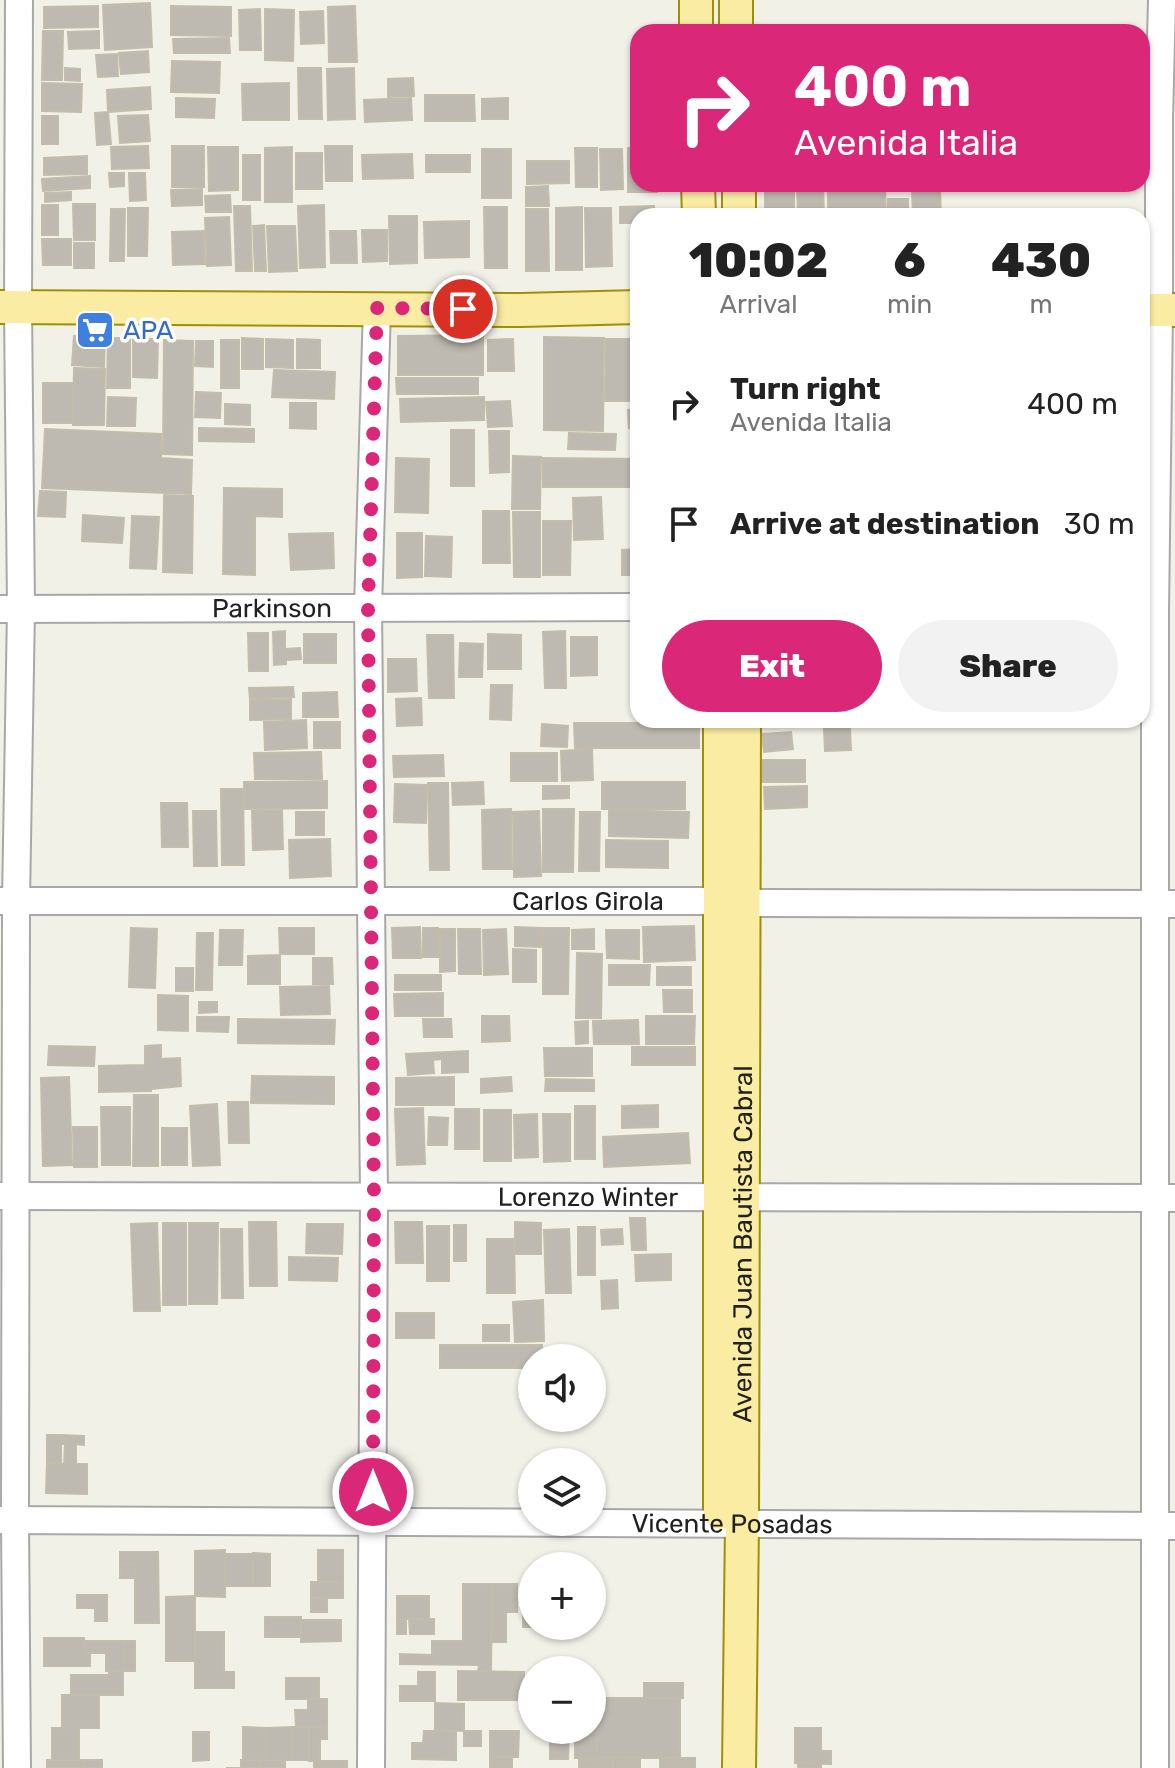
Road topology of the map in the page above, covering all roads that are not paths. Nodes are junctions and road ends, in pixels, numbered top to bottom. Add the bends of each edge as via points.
1 (19, 0) edge
2 (696, 0) edge
3 (736, 0) edge
4 (1162, 0) edge
5 (696, 24) edge
6 (736, 24) edge
7 (1167, 120) edge
8 (9, 307) edge
9 (630, 307) edge
10 (377, 308) junction
11 (1159, 310) edge
12 (630, 607) edge
13 (368, 608) junction
14 (11, 609) edge
15 (1157, 611) edge
16 (721, 728) edge
17 (743, 728) edge
18 (8, 901) edge
19 (372, 902) junction
20 (732, 902) junction
21 (1165, 904) edge
22 (8, 1196) edge
23 (374, 1197) junction
24 (731, 1198) junction
25 (1165, 1198) edge
26 (8, 1520) edge
27 (372, 1522) junction
28 (731, 1524) junction
29 (1165, 1526) edge
30 (17, 1768) edge
31 (371, 1768) edge
32 (720, 1768) edge
33 (739, 1768) edge
34 (1155, 1768) edge

1 - 8 street
2 - 5 main road
3 - 6 main road
4 - 7 street
7 - 11 street
8 - 10 main road
8 - 14 street
9 - 10 main road
10 - 13 street
11 - 15 street
12 - 13 street, Parkinson
13 - 14 street, Parkinson
13 - 19 street
14 - 18 street
15 - 21 street
16 - 20 main road, Avenida Juan Bautista Cabral
17 - 20 main road, Avenida Juan Bautista Cabral
18 - 19 street, Carlos Girola
18 - 22 street
19 - 20 street, Carlos Girola
19 - 23 street
20 - 21 street, Carlos Girola
20 - 24 main road, Avenida Juan Bautista Cabral
21 - 25 street
22 - 23 street, Lorenzo Winter
22 - 26 street
23 - 24 street, Lorenzo Winter
23 - 27 street
24 - 25 street, Lorenzo Winter
24 - 28 main road, Avenida Juan Bautista Cabral
25 - 29 street
26 - 27 street, Vicente Posadas
26 - 30 street
27 - 28 street, Vicente Posadas
27 - 31 street
28 - 29 street, Vicente Posadas
28 - 32 main road, Avenida Juan Bautista Cabral
28 - 33 main road, Avenida Juan Bautista Cabral
29 - 34 street

